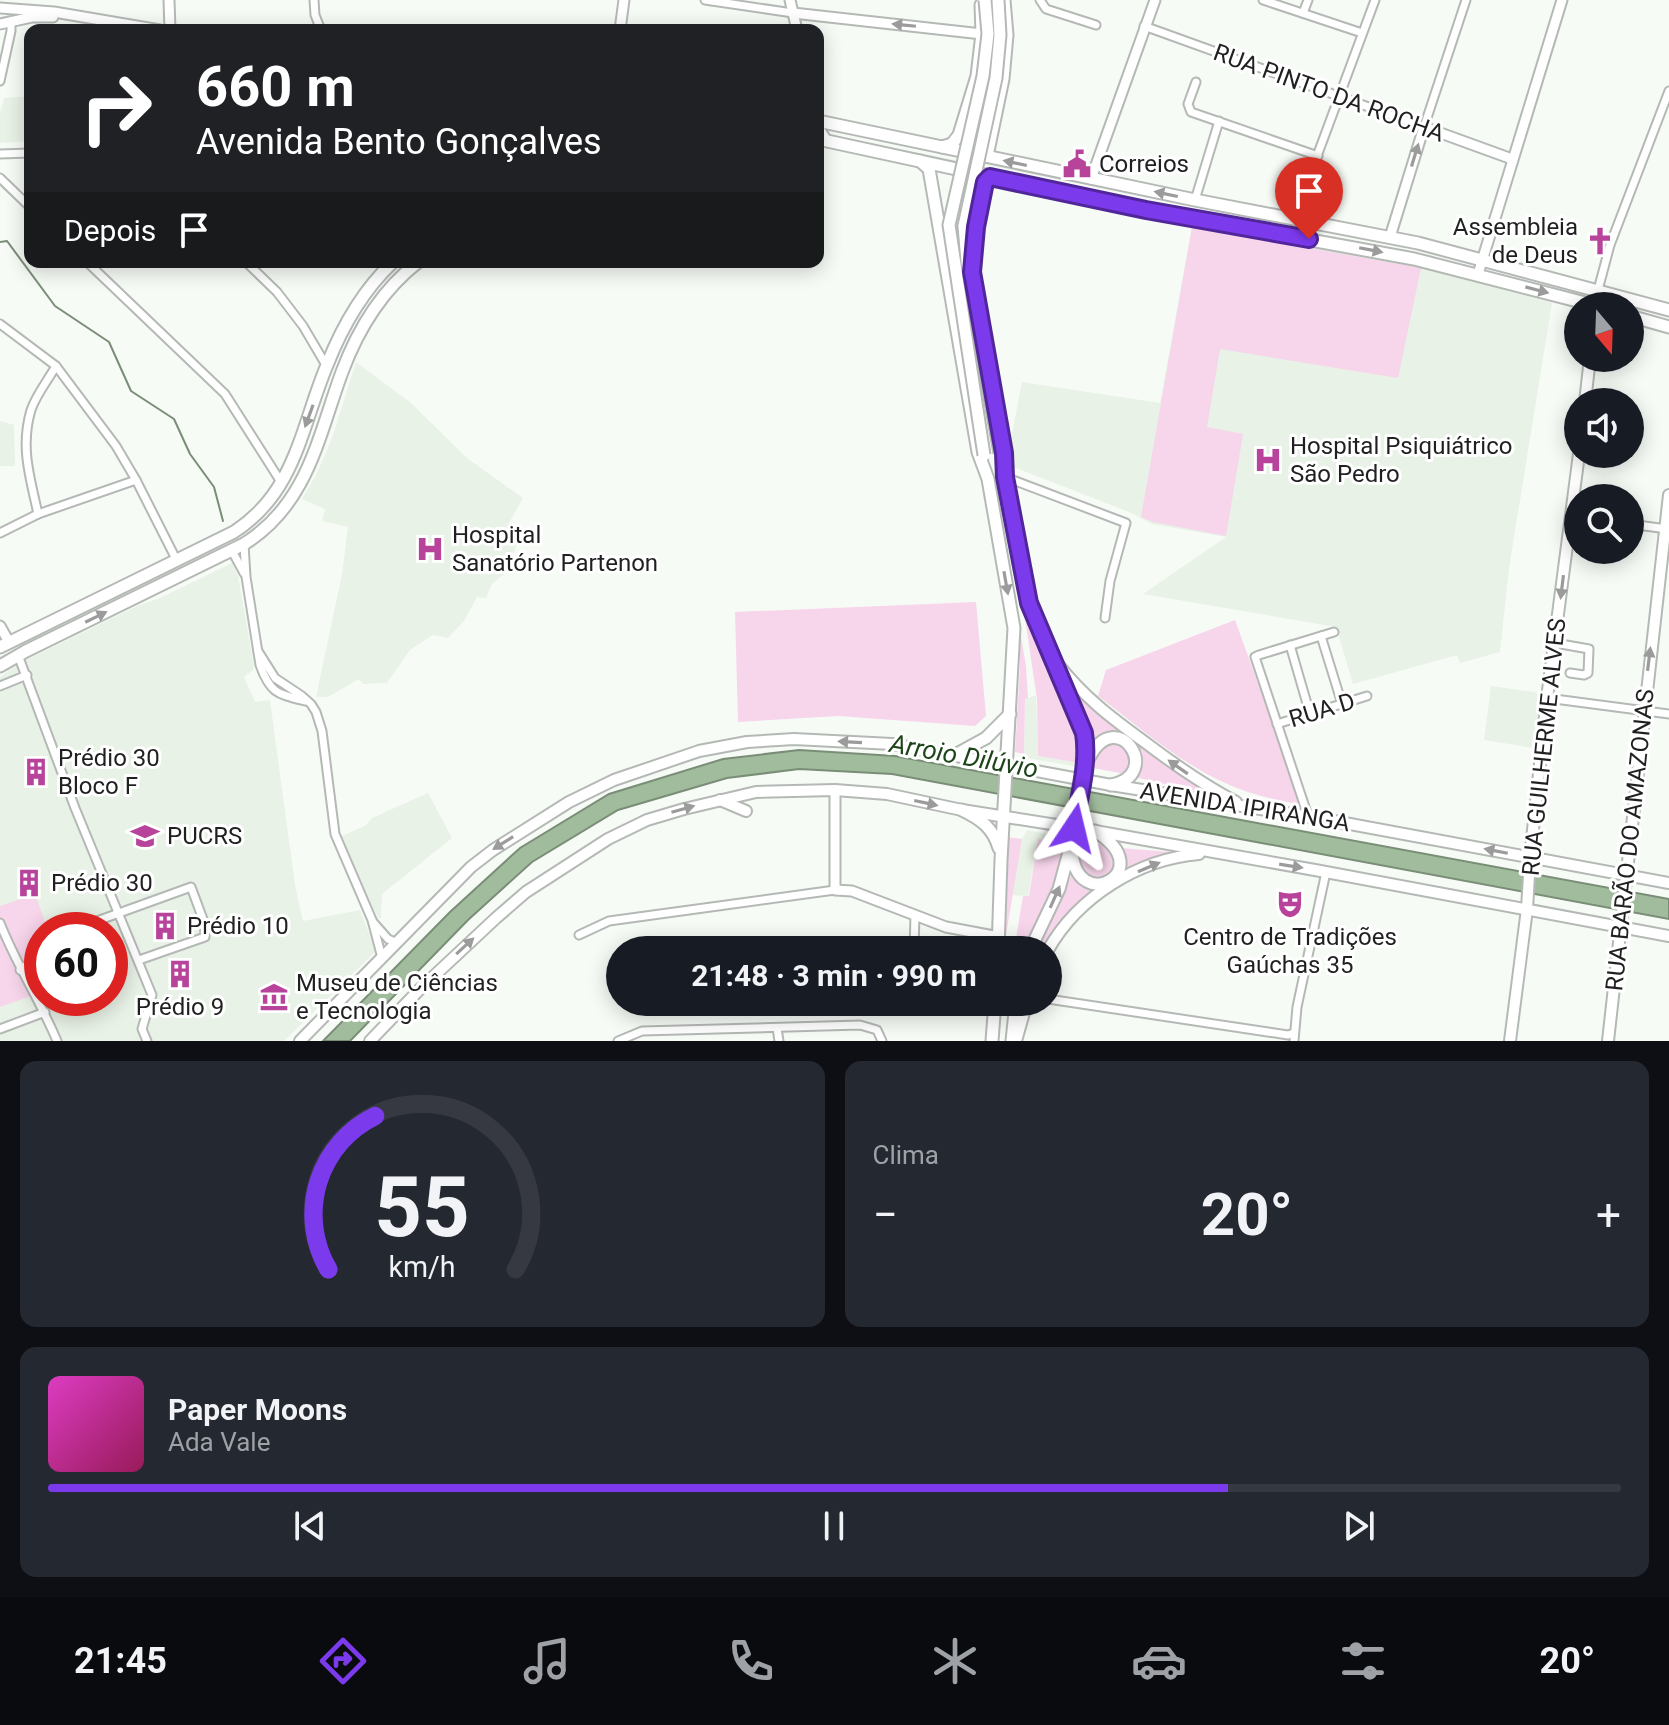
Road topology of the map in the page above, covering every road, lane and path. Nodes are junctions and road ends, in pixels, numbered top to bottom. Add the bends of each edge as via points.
1 (169, 0) edge
2 (314, 0) edge
3 (624, 0) edge
4 (705, 0) edge
5 (790, 0) edge
6 (983, 0) edge
7 (998, 0) edge
8 (1004, 0) edge
9 (1040, 0) edge
10 (1155, 0) edge
11 (1263, 0) edge
12 (1308, 0) edge
13 (1375, 0) edge
14 (1466, 0) edge
15 (1562, 0) edge
16 (24, 4) edge
17 (0, 8) edge
18 (793, 13) junction
19 (1303, 13) junction
20 (76, 17) junction
21 (11, 21) junction
22 (0, 24) edge
23 (121, 24) edge
24 (170, 24) edge
25 (319, 24) edge
26 (621, 24) edge
27 (796, 24) edge
28 (1096, 25) dead end
29 (1144, 26) junction
30 (1362, 33) junction
31 (982, 34) junction
32 (0, 81) edge
33 (1196, 82) dead end
34 (1669, 91) edge
35 (1339, 97) junction
36 (970, 105) junction
37 (997, 111) junction
38 (1219, 121) junction
39 (824, 123) edge
40 (1424, 127) junction
41 (824, 140) edge
42 (941, 147) junction
43 (24, 153) edge
44 (0, 154) edge
45 (987, 156) junction
46 (1318, 156) junction
47 (1512, 159) junction
48 (920, 161) junction
49 (990, 177) junction
50 (0, 178) edge
51 (1091, 179) junction
52 (1195, 200) junction
53 (24, 201) edge
54 (1294, 218) junction
55 (938, 225) junction
56 (976, 227) junction
57 (1390, 237) junction
58 (1482, 259) junction
59 (93, 268) edge
60 (252, 268) edge
61 (388, 268) edge
62 (410, 268) edge
63 (1478, 274) junction
64 (1598, 290) junction
65 (1564, 297) edge
66 (1669, 310) edge
67 (1644, 320) edge
68 (0, 324) edge
69 (1669, 327) edge
70 (326, 365) junction
71 (56, 366) junction
72 (1005, 477) junction
73 (988, 479) junction
74 (136, 480) junction
75 (282, 484) junction
76 (1669, 495) edge
77 (38, 514) junction
78 (1644, 526) edge
79 (1667, 529) edge
80 (0, 533) edge
81 (244, 544) junction
82 (232, 551) junction
83 (177, 561) junction
84 (1568, 564) edge
85 (246, 577) junction
86 (1105, 618) dead end
87 (0, 626) edge
88 (1334, 632) dead end
89 (1321, 636) junction
90 (1555, 643) junction
91 (4, 644) edge
92 (1290, 645) junction
93 (18, 655) junction
94 (1051, 655) junction
95 (0, 666) edge
96 (1570, 673) dead end
97 (27, 675) junction
98 (0, 686) edge
99 (1367, 696) dead end
100 (1547, 698) junction
101 (1342, 704) junction
102 (1643, 711) junction
103 (1010, 713) junction
104 (1310, 714) junction
105 (1669, 714) edge
106 (1277, 724) junction
107 (955, 755) junction
108 (1085, 766) junction
109 (1006, 770) junction
110 (1082, 783) junction
111 (1111, 785) junction
112 (835, 790) junction
113 (767, 791) junction
114 (720, 800) junction
115 (758, 800) dead end
116 (1244, 807) junction
117 (962, 810) junction
118 (746, 811) dead end
119 (1308, 816) junction
120 (1003, 817) junction
121 (1074, 828) junction
122 (1095, 831) junction
123 (1072, 841) junction
124 (1214, 853) junction
125 (1001, 860) junction
126 (1530, 862) junction
127 (1326, 872) junction
128 (1627, 880) junction
129 (1669, 883) edge
130 (835, 890) junction
131 (1528, 904) junction
132 (117, 912) edge
133 (123, 912) edge
134 (915, 915) junction
135 (372, 920) junction
136 (1622, 921) junction
137 (0, 923) edge
138 (579, 935) dead end
139 (128, 936) edge
140 (914, 936) edge
141 (994, 936) edge
142 (999, 936) edge
143 (1037, 936) edge
144 (1056, 936) edge
145 (1669, 936) edge
146 (397, 943) junction
147 (382, 958) junction
148 (139, 960) junction
149 (24, 967) edge
150 (20, 970) junction
151 (24, 977) edge
152 (1062, 1001) edge
153 (34, 1016) edge
154 (47, 1016) edge
155 (994, 1016) edge
156 (1015, 1016) edge
157 (1022, 1016) edge
158 (777, 1028) junction
159 (0, 1029) edge
160 (1294, 1037) edge
161 (57, 1041) edge
162 (147, 1041) edge
163 (300, 1041) edge
164 (370, 1041) edge
165 (618, 1041) edge
166 (779, 1041) edge
167 (882, 1041) edge
168 (992, 1041) edge
169 (1014, 1041) edge
170 (1510, 1041) edge
171 (1608, 1041) edge

1 - 24 street
2 - 25 street
3 - 26 street
4 - 18 street
5 - 18 street
6 - 31 main road
6 - 73 main road, bridge via 988,34 983,76 949,225
7 - 72 main road, bridge via 996,78 964,226
8 - 37 main road via 1007,35
9 - 28 street via 1046,9
10 - 29 street
11 - 19 street
12 - 19 street
13 - 30 street
14 - 40 street
15 - 47 street
16 - 17 street
16 - 20 street
17 - 21 street
18 - 27 street
31 -> 18 street
19 - 30 street
20 - 21 street
20 - 23 street
21 - 22 street
21 - 32 street
29 - 35 street, RUA PINTO DA ROCHA
29 - 51 street
30 - 35 street
31 - 36 main road
33 - 38 street via 1188,104 1191,112
34 - 64 street
35 - 40 street, RUA PINTO DA ROCHA
35 - 46 street
36 - 37 main road via 979,114
36 - 42 main road via 959,135
37 - 45 main road
38 - 46 street
38 - 52 street
39 - 42 main road
40 - 47 street, RUA PINTO DA ROCHA
57 -> 40 street
41 - 48 main road
42 - 45 main road
43 - 44 street
51 -> 45 main road
46 - 54 street
47 - 58 street
48 - 49 main road
48 - 55 main road via 929,169
49 - 56 main road
49 -> 63 main road
50 - 53 street
52 -> 51 main road
52 - 54 main road
54 - 57 main road
55 - 56 main road via 953,216
55 - 73 main road via 978,452
56 - 72 main road via 972,272
57 - 58 main road
58 - 63 street
58 - 64 main road
59 - 75 street via 225,394
60 - 70 street via 303,326
61 - 70 main road via 350,316
62 - 81 main road via 365,323 302,484 280,514
63 -> 65 main road
64 - 66 main road
67 - 69 main road
68 - 71 street
70 -> 75 main road
71 - 74 street
71 - 77 street via 32,407 25,441
72 - 86 street via 1126,523
72 - 94 main road via 1029,603
73 -> 103 main road via 1014,628
74 - 77 street
74 - 83 street
75 - 83 main road via 250,522
76 - 79 main road, RUA BARÃO DO AMAZONAS
77 - 80 street
78 - 79 street
102 -> 79 main road, RUA BARÃO DO AMAZONAS
81 - 82 main road
81 - 85 street
82 - 85 street
93 -> 82 main road
83 - 91 main road
84 -> 90 main road, RUA GUILHERME ALVES
85 - 135 street via 258,651 275,678 313,707 322,731 335,834
87 - 91 street
88 - 89 street
89 - 92 street
89 - 101 street
90 - 96 street via 1589,649 1588,673
90 - 100 main road, RUA GUILHERME ALVES
92 - 104 street
92 - 106 street via 1255,657
93 - 95 main road
93 - 97 street
94 - 108 main road via 1084,733
116 -> 94 main road via 1180,769 1099,709
97 - 98 street
97 - 132 street
99 - 101 street, RUA D
100 - 102 street
100 - 126 main road, RUA GUILHERME ALVES
101 - 104 street, RUA D
102 - 105 street
102 - 128 main road, RUA BARÃO DO AMAZONAS
103 - 107 main road via 986,738
103 - 109 main road
104 - 106 street, RUA D
106 - 119 street
107 - 109 main road, AVENIDA IPIRANGA
107 -> 146 main road, AVENIDA IPIRANGA via 892,744 794,739 699,751 614,780 493,850
108 - 110 main road
108 - 111 main road via 1099,742 1126,741 1135,752 1135,767 1126,780
109 - 110 main road, AVENIDA IPIRANGA
109 - 120 main road
110 - 111 main road, AVENIDA IPIRANGA
110 - 121 main road
111 - 116 main road, AVENIDA IPIRANGA
112 - 113 main road, AVENIDA IPIRANGA
112 -> 117 main road, AVENIDA IPIRANGA via 887,794
112 - 130 street
113 - 114 main road, AVENIDA IPIRANGA
113 - 115 main road
114 - 118 main road
164 -> 114 main road, AVENIDA IPIRANGA via 526,892 647,820
116 - 119 main road, AVENIDA IPIRANGA
117 - 120 main road, AVENIDA IPIRANGA
117 - 125 main road via 990,829
126 -> 119 main road, AVENIDA IPIRANGA
120 - 121 main road, AVENIDA IPIRANGA
120 - 125 main road
121 - 122 main road, AVENIDA IPIRANGA
121 - 123 main road
122 - 123 main road via 1120,856 1119,870 1110,881 1089,883 1078,874
122 - 124 main road, AVENIDA IPIRANGA
143 -> 123 main road via 1059,889
124 -> 127 main road, AVENIDA IPIRANGA
144 -> 124 main road via 1086,902 1119,880 1168,859
125 - 142 main road
126 - 128 main road, AVENIDA IPIRANGA
126 - 131 main road, RUA GUILHERME ALVES
127 - 131 main road, AVENIDA IPIRANGA
127 - 160 street
128 - 129 main road, AVENIDA IPIRANGA
128 - 136 main road, RUA BARÃO DO AMAZONAS
130 - 134 street via 852,891
130 - 138 street via 609,921
131 - 136 main road, AVENIDA IPIRANGA
131 - 170 main road, RUA GUILHERME ALVES
133 - 148 street via 191,887 204,922 205,937
134 - 140 street
134 - 141 street
135 - 146 street
135 - 147 street
136 - 145 main road, AVENIDA IPIRANGA
136 - 171 main road, RUA BARÃO DO AMAZONAS
137 - 150 street
139 - 148 street
146 - 147 main road, AVENIDA IPIRANGA
147 - 163 main road, AVENIDA IPIRANGA
148 - 162 street via 152,995 142,1029
149 - 150 street
150 - 151 street
152 - 160 street
153 - 159 street
154 - 161 street
155 - 168 main road
156 - 169 main road
157 - 169 main road
158 - 165 street via 642,1031
158 - 166 street
158 - 167 street via 860,1025 877,1030

